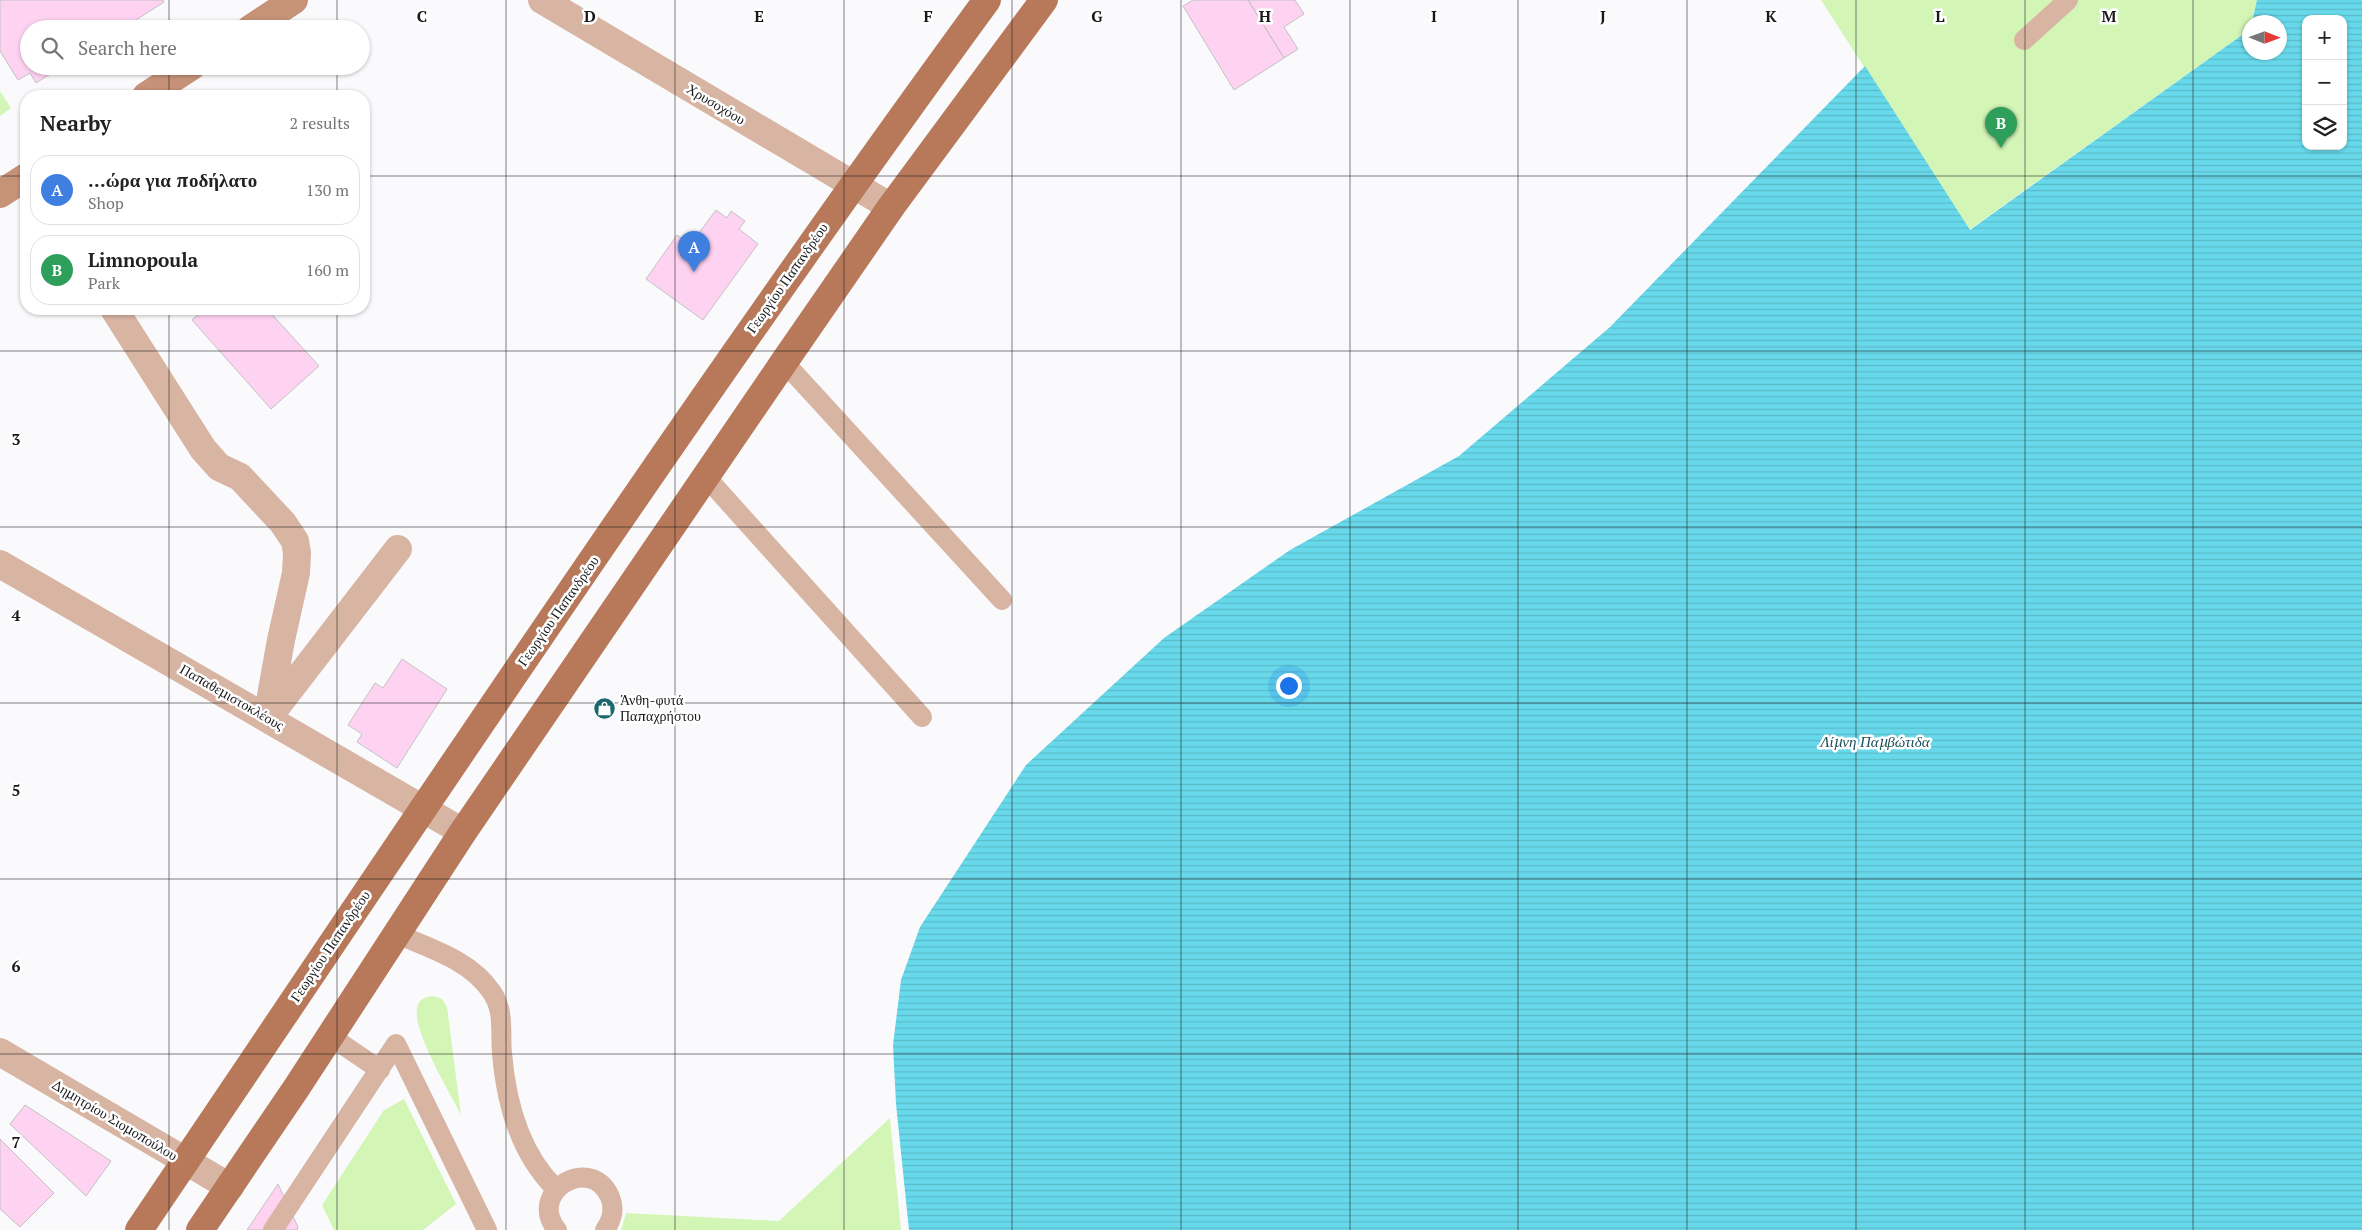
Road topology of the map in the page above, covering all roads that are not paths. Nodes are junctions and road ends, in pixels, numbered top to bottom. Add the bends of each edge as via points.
1 (294, 0) edge
2 (542, 0) edge
3 (987, 0) edge
4 (1044, 0) edge
5 (2068, 0) edge
6 (264, 20) edge
7 (2024, 40) dead end
8 (178, 75) edge
9 (155, 90) edge
10 (20, 181) edge
11 (852, 184) junction
12 (0, 194) edge
13 (891, 207) junction
14 (117, 315) edge
15 (784, 362) junction
16 (706, 477) junction
17 (398, 549) dead end
18 (0, 564) edge
19 (1002, 600) dead end
20 (922, 717) dead end
21 (267, 718) junction
22 (422, 808) junction
23 (463, 832) junction
24 (397, 934) junction
25 (330, 1036) junction
26 (0, 1052) edge
27 (380, 1070) junction
28 (185, 1162) junction
29 (230, 1187) junction
30 (556, 1189) junction
31 (139, 1230) edge
32 (200, 1230) edge
33 (273, 1230) edge
34 (487, 1230) edge
35 (557, 1230) edge
36 (605, 1230) edge

1 - 6 main road
2 - 11 street, Χρυσοχόου
3 - 11 main road, Γεωργίου Παπανδρέου
4 - 13 main road
5 - 7 lane
8 - 9 main road
10 - 12 main road
11 - 13 street, Χρυσοχόου
11 - 22 main road, Γεωργίου Παπανδρέου
13 - 15 main road
14 - 21 street via 203,449 219,467 240,477 283,523 295,541 298,553 296,573
15 - 16 main road
15 - 19 lane
16 - 20 lane
16 - 23 main road
17 - 21 street
18 - 21 street, Παπαθεμιστοκλέους
21 - 22 street, Παπαθεμιστοκλέους
22 - 23 street, Παπαθεμιστοκλέους
22 - 28 main road, Γεωργίου Παπανδρέου
23 - 24 main road
24 - 25 main road
24 - 30 lane via 454,960 474,973 491,991 501,1014 503,1066 513,1114 531,1155
25 - 27 lane
25 - 29 main road
26 - 28 street, Δημητρίου Σιομοπούλου
27 - 33 lane
27 - 34 lane via 396,1044
28 - 29 street, Δημητρίου Σιομοπούλου
28 - 31 main road, Γεωργίου Παπανδρέου
29 - 32 main road
30 - 35 lane via 549,1209 552,1224
30 - 36 lane via 577,1178 592,1179 601,1184 612,1206

